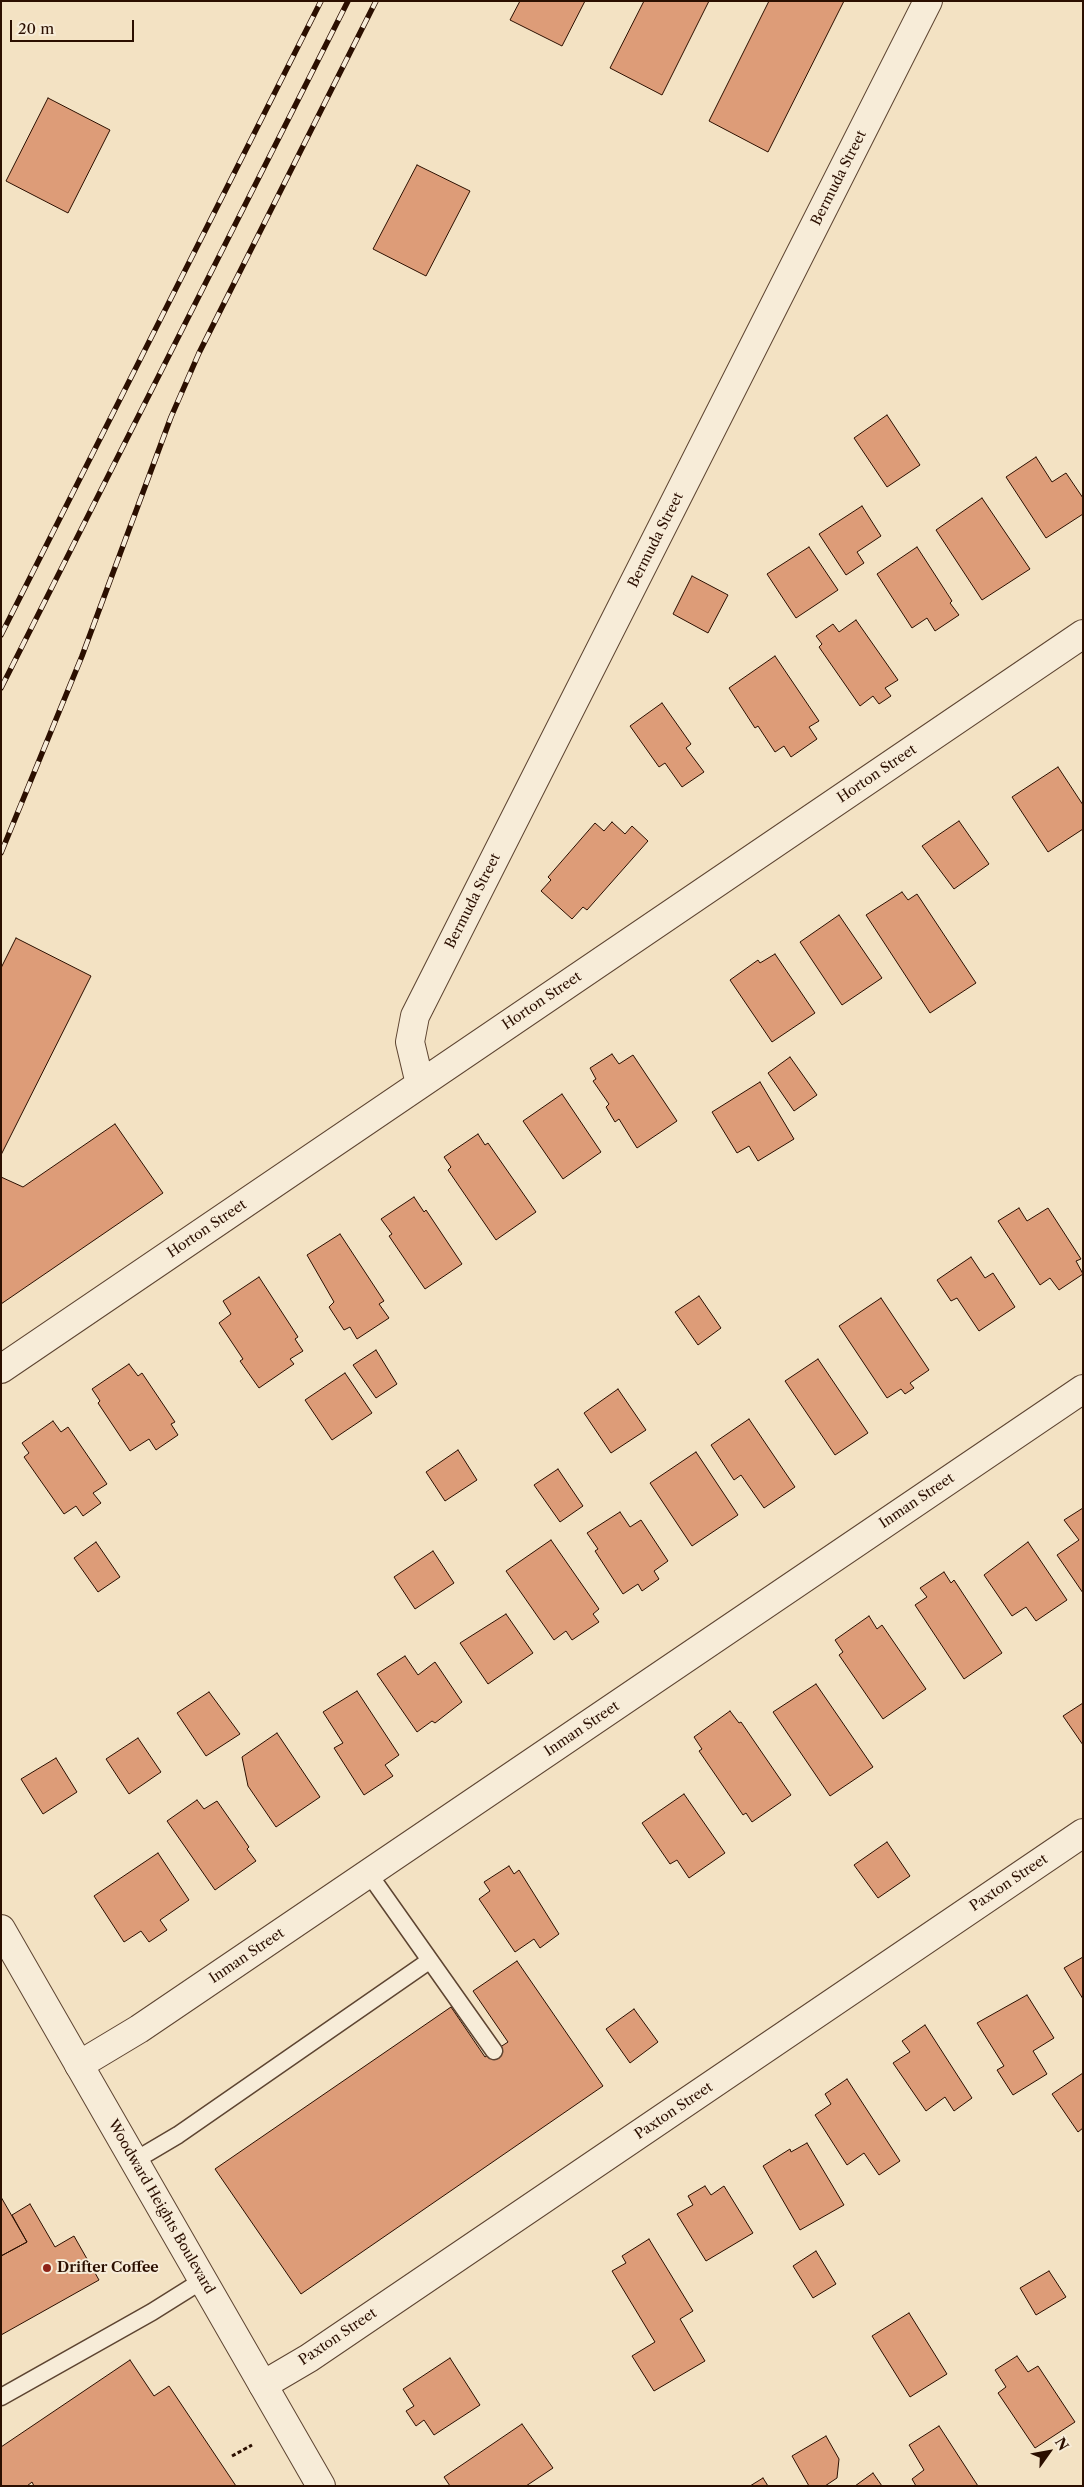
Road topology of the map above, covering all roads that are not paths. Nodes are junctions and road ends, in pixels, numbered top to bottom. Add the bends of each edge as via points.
1 (928, 1) edge
2 (1083, 634) edge
3 (420, 1084) junction
4 (1, 1369) edge
5 (1083, 1389) edge
6 (1083, 1834) edge
7 (369, 1874) junction
8 (1, 1928) edge
9 (429, 1961) junction
10 (494, 2051) dead end
11 (79, 2065) junction
12 (134, 2161) junction
13 (203, 2280) junction
14 (263, 2385) junction
15 (1, 2397) edge
16 (321, 2486) edge

1 - 3 street, Bermuda Street via 415,1016 410,1042
2 - 3 street, Horton Street
3 - 4 street, Horton Street
5 - 7 street, Inman Street
6 - 14 street, Paxton Street via 309,2358
7 - 9 lane
7 - 11 street, Inman Street via 124,2039
8 - 11 street, Woodward Heights Boulevard
9 - 10 lane
9 - 12 lane via 178,2135
11 - 12 street, Woodward Heights Boulevard
12 - 13 street, Woodward Heights Boulevard
13 - 14 street, Woodward Heights Boulevard
13 - 15 lane
14 - 16 street, Woodward Heights Boulevard

